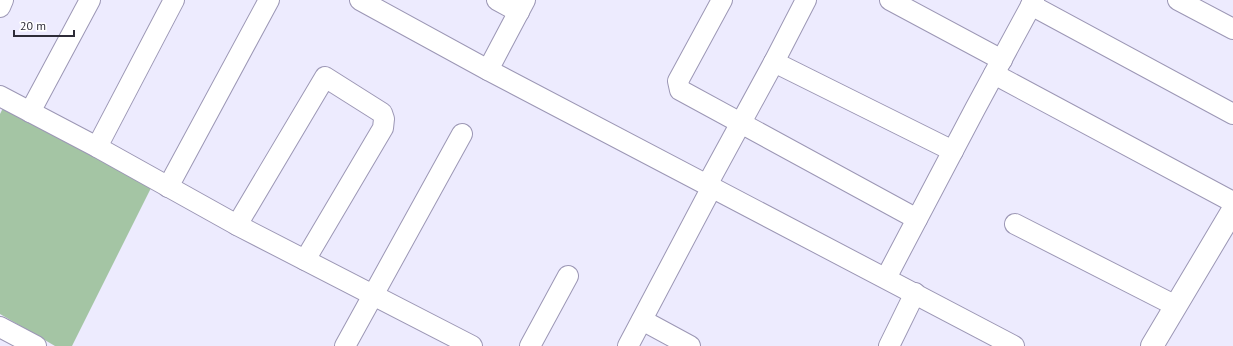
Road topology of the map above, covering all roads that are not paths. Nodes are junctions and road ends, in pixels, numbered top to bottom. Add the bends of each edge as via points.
1 (3, 0) edge
2 (90, 0) edge
3 (174, 0) edge
4 (269, 0) edge
5 (360, 0) edge
6 (497, 0) edge
7 (722, 0) edge
8 (806, 0) edge
9 (890, 0) edge
10 (1178, 0) edge
11 (1033, 3) edge
12 (522, 6) edge
13 (0, 7) edge
14 (1233, 29) edge
15 (774, 62) junction
16 (998, 67) junction
17 (488, 70) junction
18 (0, 96) edge
19 (30, 112) junction
20 (1233, 114) edge
21 (741, 122) junction
22 (462, 134) dead end
23 (97, 147) junction
24 (953, 151) junction
25 (709, 186) junction
26 (168, 187) junction
27 (1233, 202) edge
28 (1233, 210) edge
29 (917, 219) junction
30 (1015, 224) dead end
31 (236, 225) junction
32 (305, 260) junction
33 (568, 276) dead end
34 (886, 278) junction
35 (915, 293) junction
36 (373, 294) junction
37 (1176, 306) junction
38 (642, 320) junction
39 (0, 327) edge
40 (448, 340) edge
41 (36, 346) edge
42 (345, 346) edge
43 (472, 346) edge
44 (530, 346) edge
45 (628, 346) edge
46 (690, 346) edge
47 (889, 346) edge
48 (1014, 346) edge
49 (1152, 346) edge

1 - 13 street
2 - 19 street
3 - 23 street
4 - 26 street
5 - 17 street
6 - 12 street
7 - 21 street via 678,80 680,90
8 - 15 street
9 - 16 street
10 - 14 street
11 - 16 street
11 - 20 street
12 - 17 street
15 - 21 street
15 - 24 street
16 - 24 street
16 - 27 street
17 - 25 street
18 - 19 street
19 - 23 street
21 - 25 street
21 - 29 street
22 - 36 street
23 - 26 street
24 - 29 street
25 - 34 street
25 - 38 street
26 - 31 street
28 - 37 street
29 - 34 street
30 - 37 street
31 - 32 street
31 - 32 street via 325,77 382,113 384,119 383,128
32 - 36 street
33 - 44 street
34 - 35 street
35 - 47 street
35 - 48 street
36 - 40 street
36 - 42 street
37 - 49 street
38 - 45 street
38 - 46 street
39 - 41 street
40 - 43 street

